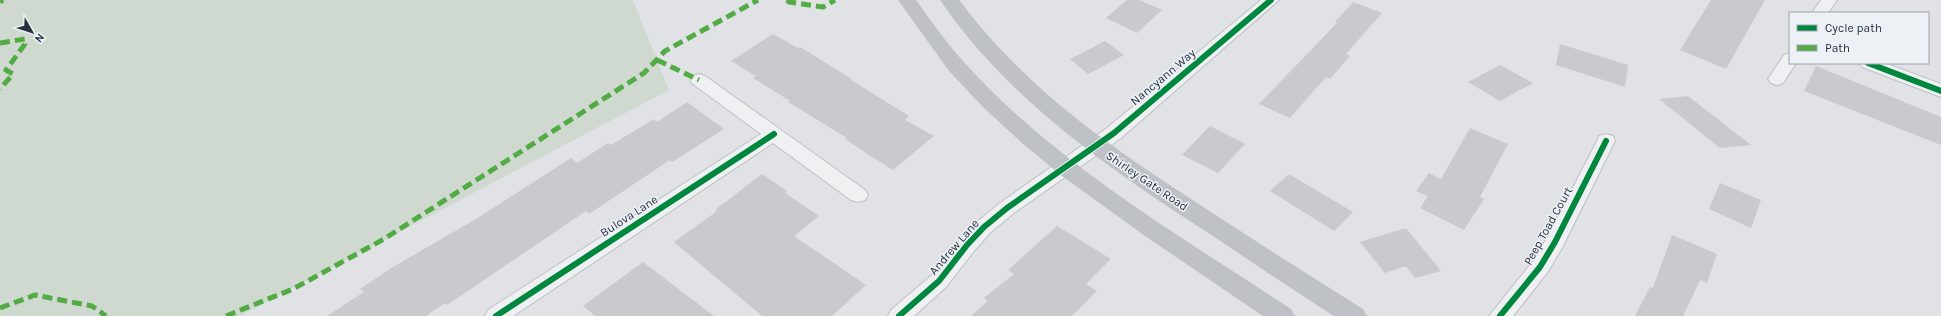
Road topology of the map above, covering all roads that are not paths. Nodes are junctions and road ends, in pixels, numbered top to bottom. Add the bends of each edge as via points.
1 (907, 0) edge
2 (949, 0) edge
3 (1271, 0) edge
4 (1828, 0) edge
5 (1821, 12) edge
6 (1789, 61) edge
7 (1871, 64) edge
8 (1777, 79) dead end
9 (699, 80) dead end
10 (1941, 91) edge
11 (774, 134) junction
12 (1606, 141) dead end
13 (1096, 146) junction
14 (1066, 168) junction
15 (858, 195) dead end
16 (496, 316) edge
17 (899, 316) edge
18 (1282, 316) edge
19 (1354, 316) edge
20 (1500, 316) edge

1 - 14 main road via 955,65 1029,138
2 - 13 main road, Shirley Gate Road via 990,52 1024,86
3 - 13 street, Nancyann Way
4 - 5 street
6 - 8 street
7 - 10 street
9 - 11 street
11 - 15 street
11 - 16 street, Bulova Lane
12 - 20 street, Peep Toad Court via 1540,267
13 - 14 street, Nancyann Way
13 - 19 main road, Shirley Gate Road
14 - 17 street, Andrew Lane via 984,227 939,281
14 - 18 main road via 1112,202

